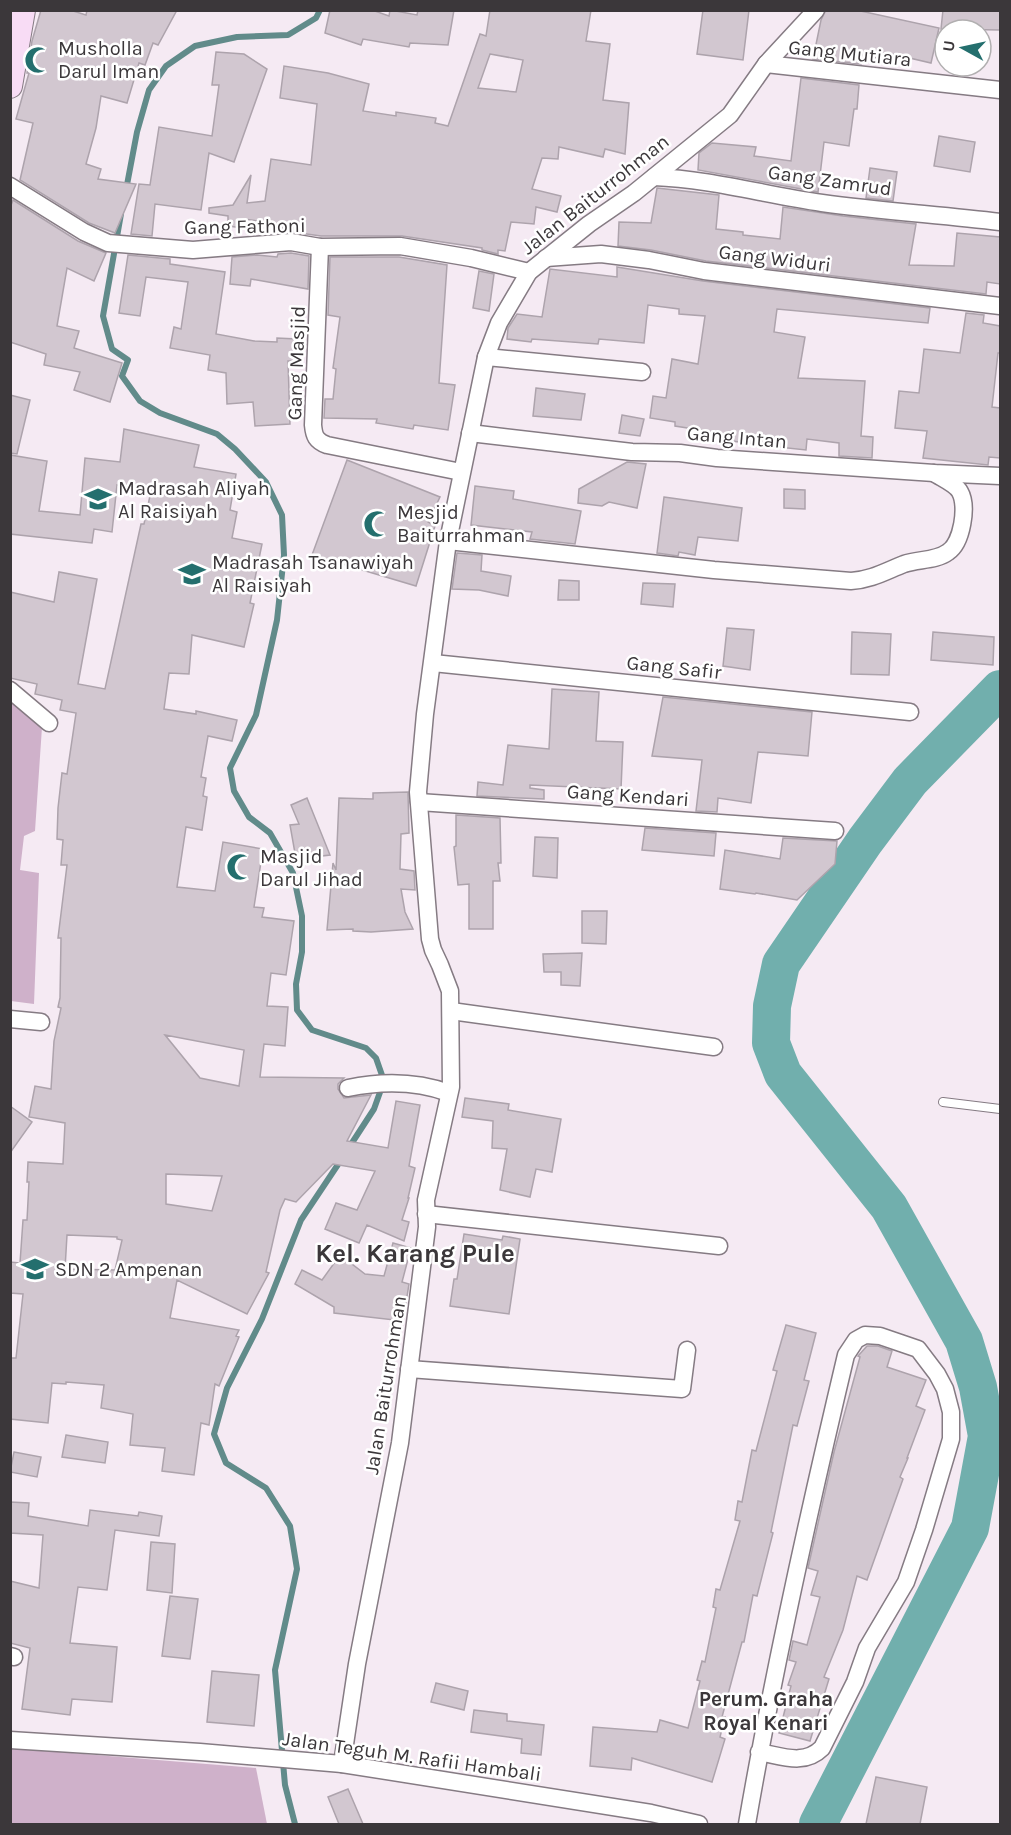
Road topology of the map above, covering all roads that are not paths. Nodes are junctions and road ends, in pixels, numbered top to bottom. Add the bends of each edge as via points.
1 (23, 10) edge
2 (816, 10) edge
3 (766, 64) junction
4 (10, 87) edge
5 (1000, 90) edge
6 (654, 177) junction
7 (10, 186) edge
8 (1000, 222) edge
9 (320, 247) junction
10 (545, 258) junction
11 (529, 272) junction
12 (1000, 306) edge
13 (486, 357) junction
14 (642, 372) dead end
15 (470, 433) junction
16 (461, 472) junction
17 (934, 473) junction
18 (1000, 476) edge
19 (448, 541) junction
20 (433, 663) junction
21 (10, 690) edge
22 (910, 712) dead end
23 (49, 723) dead end
24 (419, 802) junction
25 (835, 831) dead end
26 (451, 1011) junction
27 (10, 1019) edge
28 (41, 1022) dead end
29 (714, 1047) dead end
30 (348, 1088) dead end
31 (449, 1093) junction
32 (943, 1102) dead end
33 (1000, 1109) edge
34 (426, 1214) junction
35 (719, 1246) dead end
36 (687, 1350) dead end
37 (409, 1369) junction
38 (10, 1740) edge
39 (759, 1752) junction
40 (342, 1764) junction
41 (699, 1824) edge
42 (747, 1824) edge

1 - 4 main road
2 - 3 street, Jalan Baiturrohman
3 - 5 street, Gang Mutiara
3 - 6 street, Jalan Baiturrohman via 730,115
6 - 8 street, Gang Zamrud via 734,186 820,203
6 - 10 street, Jalan Baiturrohman
7 - 9 street, Gang Fathoni via 84,232 117,244 193,250 291,242
9 - 11 street, Gang Fathoni via 400,246
9 - 16 street, Gang Masjid via 315,436 327,445
10 - 11 street, Jalan Baiturrohman
10 - 12 street, Gang Widuri via 601,254 704,271
11 - 13 street, Jalan Baiturrohman via 498,323
13 - 14 street
13 - 15 street, Jalan Baiturrohman
15 - 16 street, Jalan Baiturrohman
15 - 17 street, Gang Intan via 632,452
16 - 19 street, Jalan Baiturrohman
17 - 18 street, Gang Intan
17 - 19 street via 960,490 964,504 963,523 950,552 907,563 867,580 714,570
19 - 20 street, Jalan Baiturrohman
20 - 22 street, Gang Safir
20 - 24 street, Jalan Baiturrohman
21 - 23 street
24 - 25 street, Gang Kendari
24 - 26 street, Jalan Baiturrohman via 430,939 450,991
26 - 29 street
26 - 31 street, Jalan Baiturrohman
27 - 28 street
30 - 31 street via 374,1083 413,1084
31 - 34 street, Jalan Baiturrohman
32 - 33 lane
34 - 35 street
34 - 37 street, Jalan Baiturrohman
36 - 37 street via 682,1389
37 - 40 street, Jalan Baiturrohman via 400,1443 357,1664
38 - 40 street, Jalan Teguh M. Rafii Hambali
39 - 39 street via 799,1554 846,1355 860,1336 880,1336 918,1349 927,1359 949,1402 951,1439 906,1582 867,1648 855,1682 822,1748 806,1759
39 - 42 street
40 - 41 street, Jalan Teguh M. Rafii Hambali

